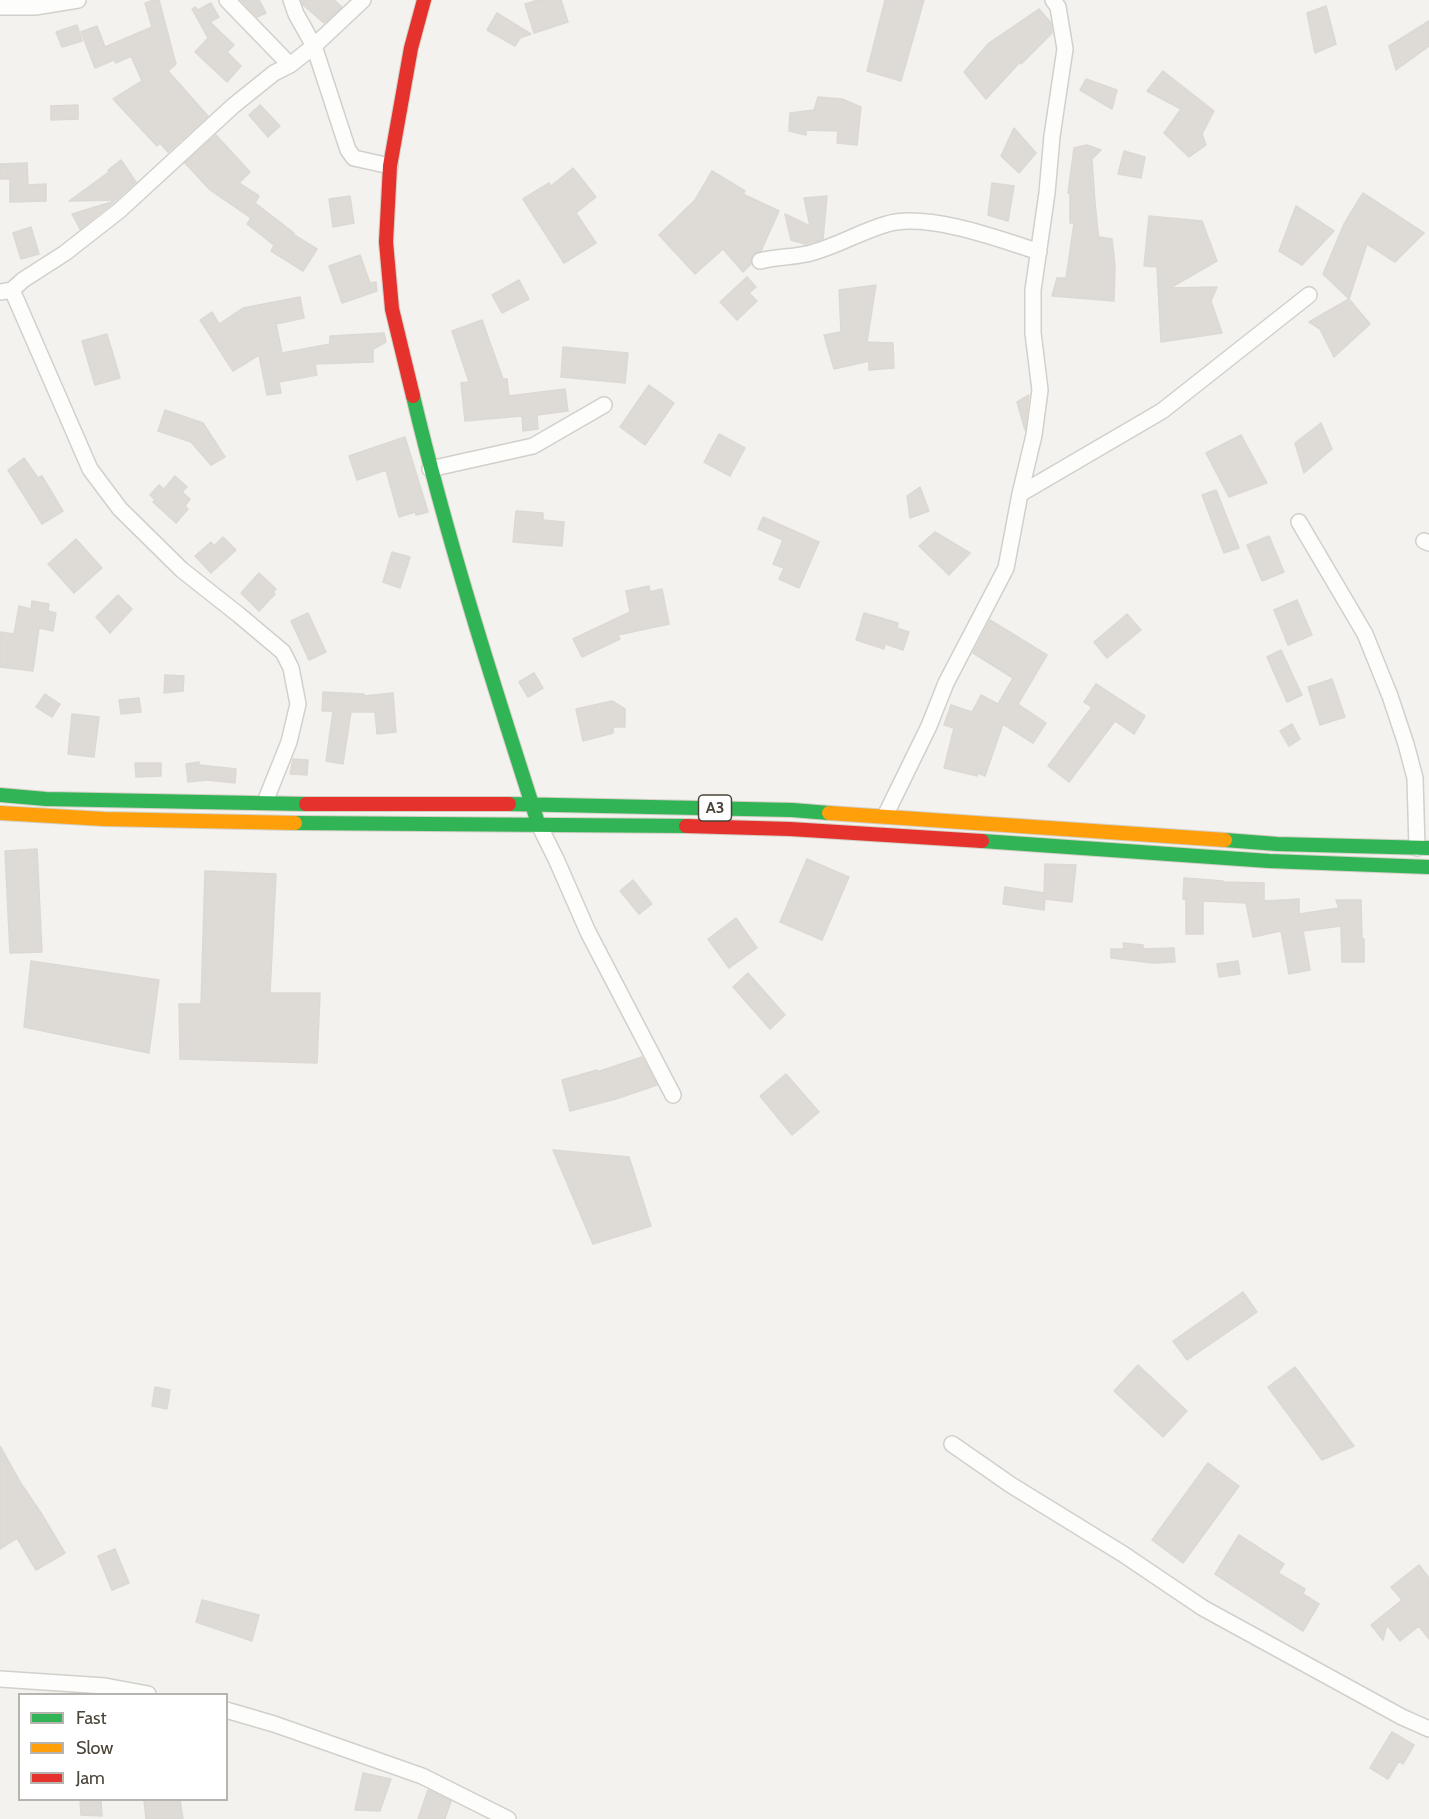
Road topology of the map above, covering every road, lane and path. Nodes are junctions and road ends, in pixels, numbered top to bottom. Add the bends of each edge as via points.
1 (78, 0) edge
2 (227, 0) edge
3 (291, 0) edge
4 (363, 0) edge
5 (423, 0) edge
6 (1055, 1) edge
7 (0, 7) edge
8 (314, 46) junction
9 (290, 65) junction
10 (390, 166) junction
11 (1038, 252) junction
12 (760, 261) dead end
13 (6, 291) edge
14 (1309, 295) dead end
15 (604, 405) dead end
16 (430, 469) junction
17 (1020, 494) junction
18 (1299, 522) dead end
19 (0, 795) edge
20 (265, 802) junction
21 (531, 805) junction
22 (0, 813) edge
23 (885, 816) junction
24 (539, 825) junction
25 (1277, 844) junction
26 (1423, 848) edge
27 (1276, 863) junction
28 (1429, 867) edge
29 (673, 1095) dead end
30 (952, 1444) dead end
31 (0, 1679) edge
32 (138, 1693) edge
33 (228, 1711) edge
34 (1429, 1729) edge
35 (508, 1819) edge

1 - 7 street via 35,7
2 - 9 street
3 - 8 street
4 - 8 street
5 - 10 main road
6 - 11 street via 1065,49
8 - 9 street
8 - 10 street via 348,150 354,158
9 - 13 street via 233,106 120,210 66,253
10 - 16 main road via 386,242 392,309
11 - 12 street via 987,234 907,220 812,253
11 - 17 street via 1033,323 1040,390
13 - 20 street via 90,469 120,509 182,570 283,652 291,668 298,704 289,742
14 - 17 street via 1162,411
15 - 16 street via 533,446
16 - 21 main road
17 - 23 street via 1006,568 946,683
18 - 26 street via 1365,634 1390,696 1415,778
19 - 20 main road, A3
20 - 21 main road, A3
21 - 23 main road, A3 via 669,806
21 - 24 main road
22 - 24 main road, A3 via 276,823
23 - 25 main road, A3
24 - 27 main road, A3 via 790,829
24 - 29 street via 588,932
25 - 26 main road, A3
25 - 27 main road
27 - 28 main road, A3
30 - 34 street via 1203,1608 1402,1718
31 - 32 street via 105,1686
33 - 35 street via 422,1776

